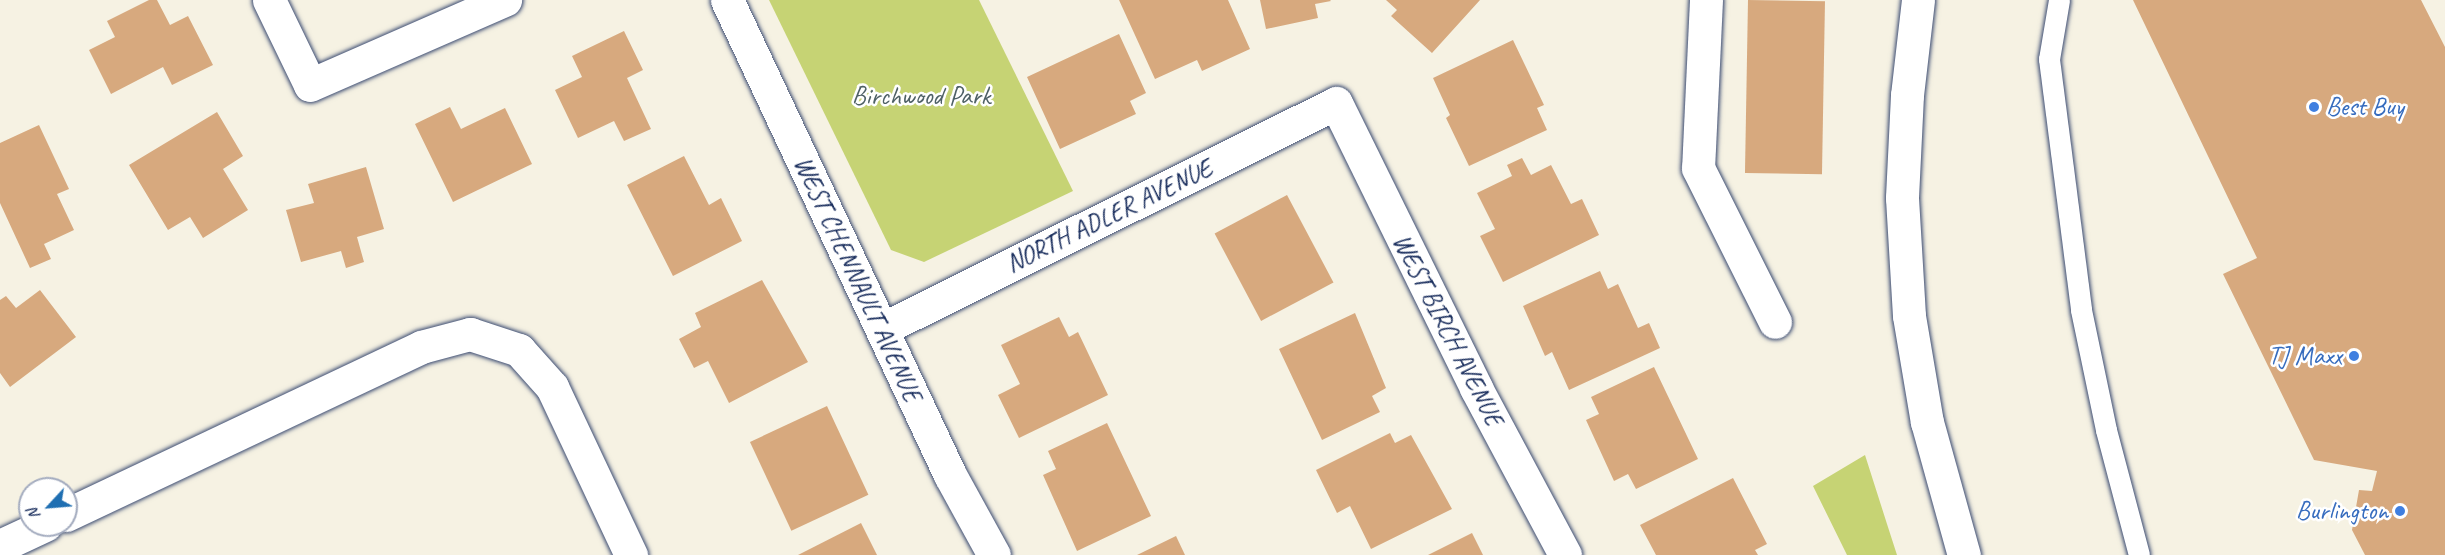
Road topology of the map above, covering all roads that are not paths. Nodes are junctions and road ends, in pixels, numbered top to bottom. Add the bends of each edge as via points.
1 (268, 0) edge
2 (505, 0) edge
3 (727, 0) edge
4 (1706, 0) edge
5 (1918, 0) edge
6 (2059, 0) edge
7 (1336, 103) joint
8 (1775, 322) dead end
9 (882, 330) junction
10 (78, 509) edge
11 (19, 537) edge
12 (0, 546) edge
13 (631, 555) edge
14 (994, 555) edge
15 (1565, 555) edge
16 (1964, 555) edge
17 (2139, 555) edge

1 - 2 street via 310,85
3 - 9 street, WEST CHENNAULT AVENUE
4 - 8 street via 1698,168
5 - 16 street via 1907,95 1902,198 1909,316 1927,422
6 - 17 lane via 2049,59 2081,310 2106,430
7 - 9 street, NORTH ADLER AVENUE
7 - 15 street, WEST BIRCH AVENUE via 1476,388
9 - 14 street, WEST CHENNAULT AVENUE via 950,475
10 - 13 street via 421,347 470,334 519,350 552,387
11 - 12 street

